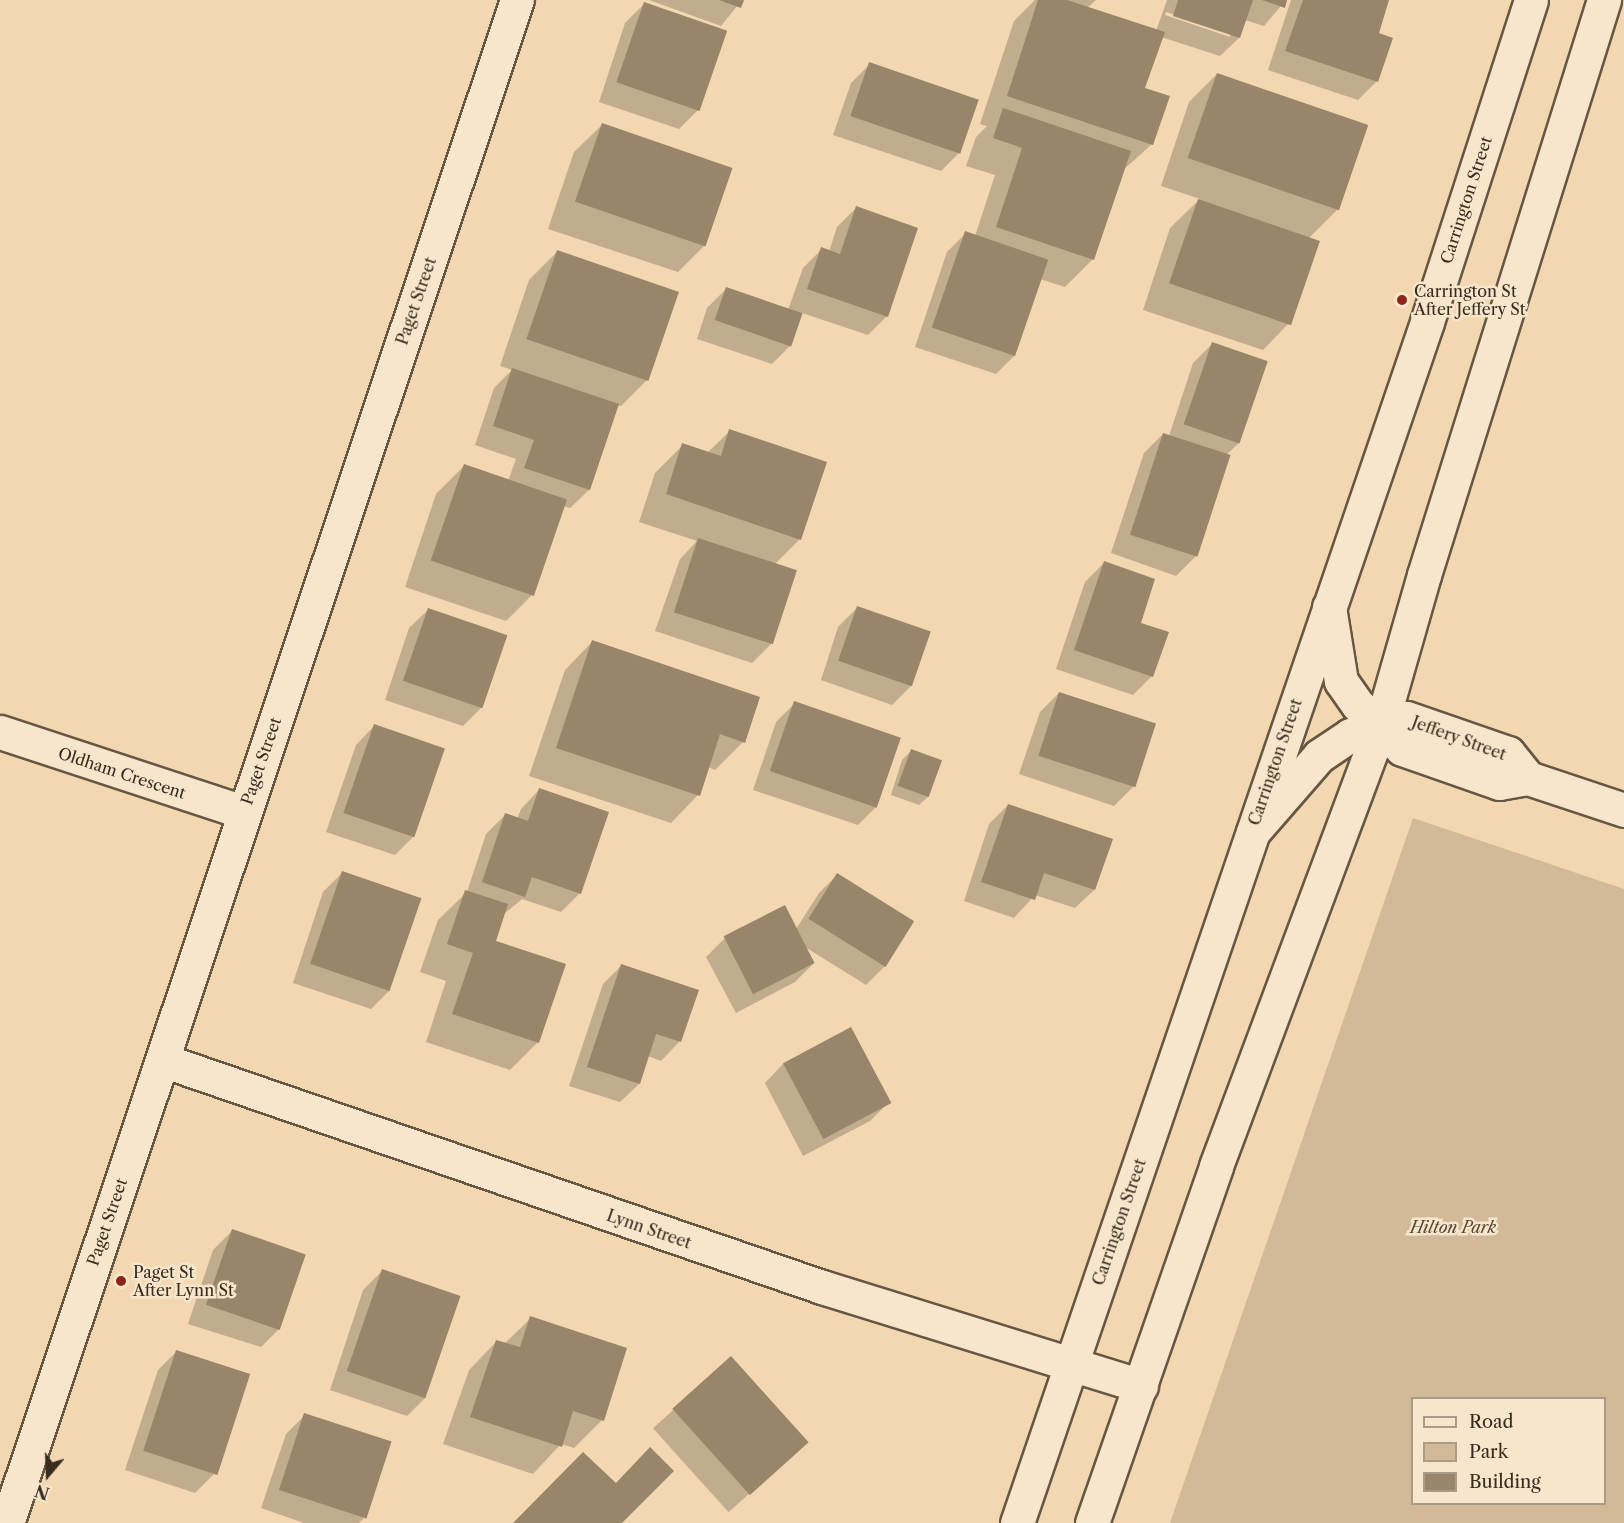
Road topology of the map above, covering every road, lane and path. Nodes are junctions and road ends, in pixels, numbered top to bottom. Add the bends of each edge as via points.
1 (517, 0) edge
2 (1531, 0) edge
3 (1604, 0) edge
4 (1329, 607) junction
5 (1381, 725) junction
6 (0, 732) edge
7 (1624, 810) edge
8 (244, 812) junction
9 (1250, 835) junction
10 (162, 1060) junction
11 (1072, 1363) junction
12 (1141, 1386) junction
13 (5, 1521) edge
14 (1017, 1523) edge
15 (1092, 1523) edge

1 - 8 street, Paget Street
2 - 4 street, Carrington Street
3 - 5 street via 1427,564
4 - 5 street, Jeffery Street via 1341,681 1358,705
4 - 9 street, Carrington Street
5 - 7 street, Jeffery Street via 1402,748 1498,783 1528,778
5 - 9 street via 1350,735 1319,756
5 - 12 street via 1216,1166
6 - 8 street, Oldham Crescent
8 - 10 street, Paget Street
9 - 11 street, Carrington Street
10 - 11 street, Lynn Street via 822,1287
10 - 13 street, Paget Street
11 - 12 street, Lynn Street
11 - 14 street, Carrington Street
12 - 15 street

